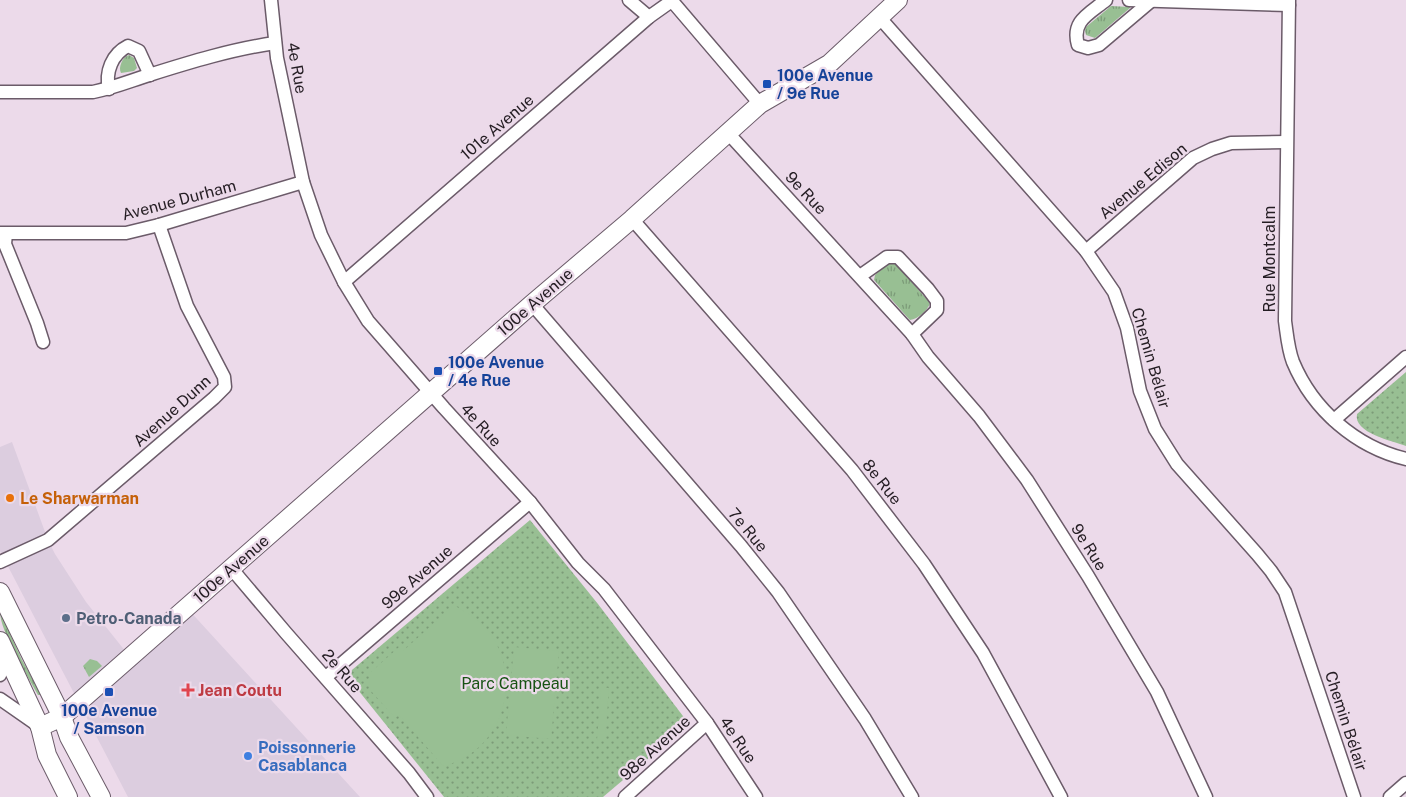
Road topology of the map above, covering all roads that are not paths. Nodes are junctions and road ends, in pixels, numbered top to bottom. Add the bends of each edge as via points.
1 (271, 0) edge
2 (629, 0) edge
3 (672, 0) edge
4 (898, 0) edge
5 (1106, 0) edge
6 (1129, 0) edge
7 (1151, 1) edge
8 (1289, 2) edge
9 (649, 17) junction
10 (880, 18) junction
11 (275, 43) junction
12 (150, 75) junction
13 (109, 89) junction
14 (0, 92) edge
15 (760, 104) junction
16 (728, 132) junction
17 (1286, 142) junction
18 (304, 182) junction
19 (632, 219) junction
20 (159, 225) junction
21 (3, 234) edge
22 (1086, 251) junction
23 (860, 276) junction
24 (344, 282) junction
25 (532, 304) junction
26 (912, 334) junction
27 (42, 342) dead end
28 (1406, 357) edge
29 (431, 393) junction
30 (1334, 420) junction
31 (1406, 459) edge
32 (530, 502) junction
33 (0, 562) edge
34 (231, 568) junction
35 (0, 592) edge
36 (0, 642) edge
37 (7, 658) junction
38 (0, 675) edge
39 (326, 677) junction
40 (0, 699) edge
41 (62, 717) junction
42 (707, 723) junction
43 (40, 727) junction
44 (1406, 783) edge
45 (68, 797) edge
46 (102, 797) edge
47 (427, 797) edge
48 (625, 797) edge
49 (756, 797) edge
50 (912, 797) edge
51 (1061, 797) edge
52 (1206, 797) edge
53 (1354, 797) edge
54 (1390, 797) edge

1 - 11 street, 4e Rue
2 - 9 street
3 - 9 street, 101e Avenue
3 - 15 street
4 - 10 street, 100e Avenue
5 - 7 street via 1078,24 1075,34 1078,44 1088,48 1100,45
6 - 7 street
7 - 8 street
8 - 17 street, Rue Montcalm
9 - 24 street, 101e Avenue
10 - 15 street, 100e Avenue via 829,64
10 - 22 street, Chemin Bélair
11 - 12 street via 252,46
11 - 18 street, 4e Rue
12 - 13 street
12 - 13 street via 139,51 128,46 119,50 114,58 106,79
13 - 14 street via 93,92
15 - 16 street, 100e Avenue
16 - 19 street, 100e Avenue
16 - 23 street, 9e Rue
17 - 22 street, Avenue Edison via 1231,143 1193,158
17 - 30 street, Rue Montcalm via 1285,321 1288,343 1293,362 1306,387
18 - 20 street, Avenue Durham
18 - 24 street, 4e Rue via 321,235
19 - 25 street, 100e Avenue
19 - 51 street, 8e Rue via 852,470 924,564 983,654
20 - 21 street, Avenue Durham via 126,233
20 - 33 street, Avenue Dunn via 187,306 224,377 225,387 48,540
21 - 27 street
22 - 53 street, Chemin Bélair via 1114,292 1127,328 1140,391 1155,429 1178,464 1267,565 1285,592
23 - 26 street, 9e Rue
23 - 26 street via 887,257 898,257 928,289 937,301 937,310
24 - 29 street, 4e Rue via 368,321
25 - 29 street, 100e Avenue
25 - 50 street, 7e Rue via 778,592 865,719
26 - 52 street, 9e Rue via 1028,480 1157,692
28 - 30 street
29 - 32 street, 4e Rue
29 - 34 street, 100e Avenue
30 - 31 street, Rue Montcalm via 1365,444
32 - 39 street, 99e Avenue
32 - 42 street, 4e Rue via 578,563 604,589
34 - 39 street, 2e Rue
34 - 41 street, 100e Avenue
35 - 41 street
36 - 37 street
37 - 38 street
37 - 43 street
39 - 47 street, 2e Rue
40 - 43 street
41 - 43 street, 100e Avenue
41 - 46 street via 69,737
42 - 48 street, 98e Avenue
42 - 49 street, 4e Rue
43 - 45 street via 47,755
44 - 54 street

